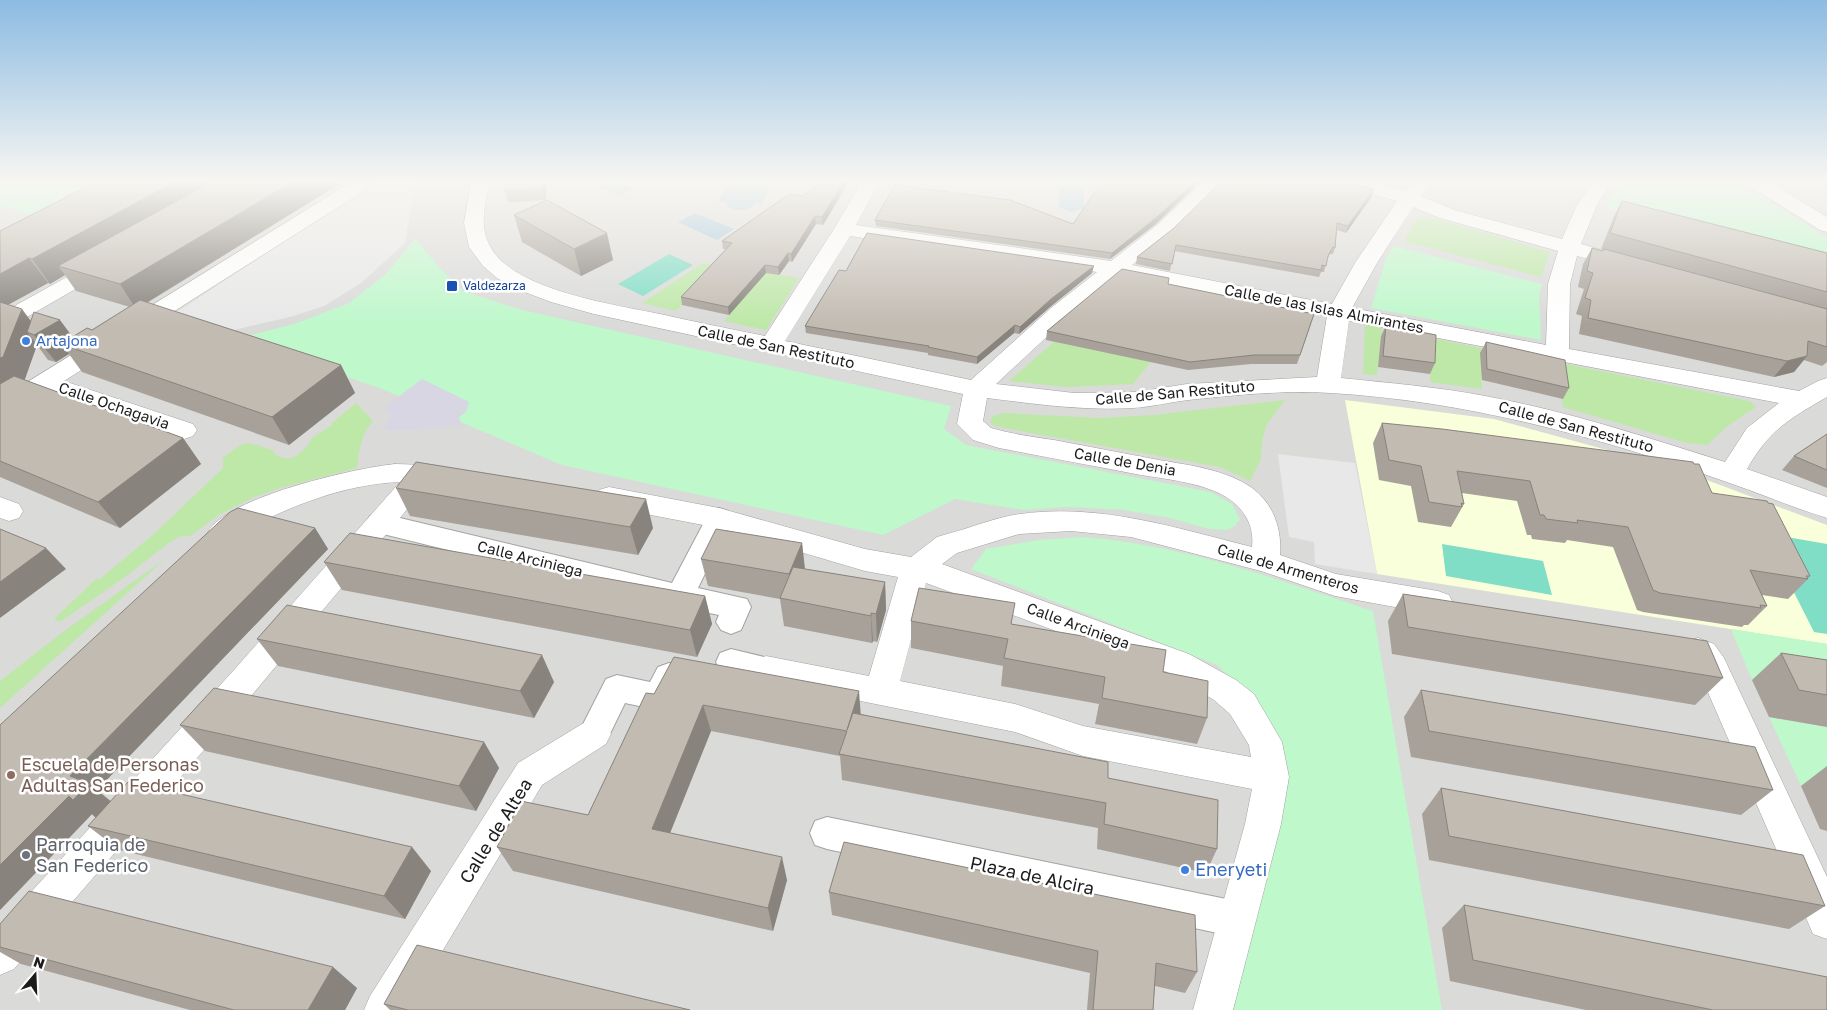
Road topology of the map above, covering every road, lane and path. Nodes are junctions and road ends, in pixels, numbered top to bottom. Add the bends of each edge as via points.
1 (287, 230) edge
2 (476, 230) edge
3 (843, 230) edge
4 (852, 230) edge
5 (1163, 230) edge
6 (1387, 230) edge
7 (1519, 230) edge
8 (1577, 230) edge
9 (1572, 242) junction
10 (120, 255) edge
11 (1644, 262) edge
12 (1116, 268) junction
13 (1339, 312) junction
14 (0, 323) edge
15 (770, 346) junction
16 (1557, 354) junction
17 (44, 382) junction
18 (1330, 385) junction
19 (1827, 386) edge
20 (976, 389) junction
21 (1803, 400) junction
22 (0, 410) edge
23 (184, 430) dead end
24 (1731, 473) junction
25 (422, 474) junction
26 (468, 478) edge
27 (580, 492) edge
28 (1827, 508) edge
29 (719, 518) junction
30 (379, 523) junction
31 (205, 546) edge
32 (1265, 561) junction
33 (916, 570) junction
34 (680, 596) junction
35 (1461, 607) edge
36 (731, 622) dead end
37 (1676, 640) edge
38 (731, 662) dead end
39 (766, 669) joint
40 (698, 671) edge
41 (882, 691) junction
42 (594, 734) joint
43 (1272, 777) junction
44 (827, 832) dead end
45 (1236, 919) junction
46 (1827, 920) edge
47 (0, 955) edge
48 (384, 1010) edge
49 (1213, 1010) edge

1 - 17 street, Calle Ochagavia
2 - 15 street, Calle de San Restituto via 480,246 492,262 535,290
3 - 15 street
4 - 12 street, Calle de las Islas Almirantes
5 - 12 street
6 - 13 street
7 - 9 street
8 - 9 street
9 - 11 street
9 - 16 street via 1559,284
10 - 14 street
12 - 13 street, Calle de las Islas Almirantes
12 - 20 street via 1052,318
13 - 16 street, Calle de las Islas Almirantes
13 - 18 street
15 - 20 street, Calle de San Restituto
16 - 21 street, Calle de las Islas Almirantes
17 - 22 street, Calle Ochagavia
17 - 23 street, Calle Ochagavia
18 - 20 street, Calle de San Restituto via 1255,386 1135,400 1074,401
18 - 24 street, Calle de San Restituto via 1486,404 1592,429
19 - 21 street
20 - 32 street, Calle de Denia via 970,424 982,434 998,440 1187,474 1228,486 1256,508 1264,523 1267,540
21 - 24 street via 1757,432
24 - 28 street, Calle de San Restituto
25 - 26 street
25 - 30 street
25 - 31 street via 396,473 349,480 285,500 256,510
27 - 29 street, Calle Arciniega
29 - 33 street, Calle Arciniega via 865,560
29 - 34 street
30 - 34 street, Calle Arciniega
30 - 47 street via 245,680
32 - 33 street, Calle de Armenteros via 1145,530 1071,521 1019,524 947,545
32 - 35 street, Calle de Armenteros via 1335,585
33 - 41 street
33 - 43 street, Calle Arciniega via 954,580 1200,674 1242,704 1265,742
34 - 36 street, Calle Arciniega via 737,607
37 - 46 street via 1703,653 1713,667
38 - 39 street
39 - 41 street
40 - 42 street, Calle de Altea via 673,667 658,696 617,688
41 - 43 street via 1015,718 1083,741
42 - 48 street, Calle de Altea via 530,774
43 - 45 street, Calle Arciniega via 1263,824
44 - 45 street, Plaza de Alcira
45 - 49 street, Calle Arciniega

